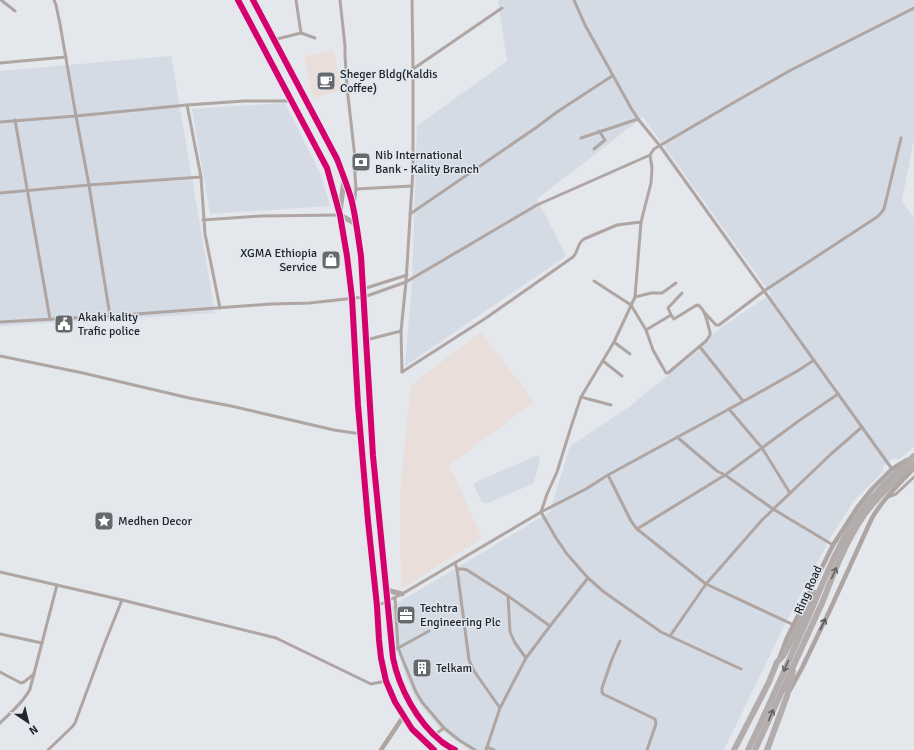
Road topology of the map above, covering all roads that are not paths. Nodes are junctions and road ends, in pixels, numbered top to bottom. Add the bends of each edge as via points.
1 (1, 0) edge
2 (54, 0) edge
3 (238, 0) edge
4 (252, 0) edge
5 (296, 0) edge
6 (340, 0) edge
7 (412, 0) edge
8 (574, 0) edge
9 (502, 8) dead end
10 (914, 8) edge
11 (15, 12) dead end
12 (300, 34) junction
13 (315, 38) dead end
14 (273, 40) junction
15 (66, 57) junction
16 (0, 62) edge
17 (413, 69) junction
18 (612, 76) junction
19 (292, 101) junction
20 (187, 105) junction
21 (76, 116) junction
22 (638, 119) junction
23 (15, 120) junction
24 (0, 122) edge
25 (599, 131) junction
26 (581, 138) dead end
27 (901, 138) dead end
28 (660, 146) junction
29 (594, 149) dead end
30 (650, 155) junction
31 (201, 177) junction
32 (345, 178) junction
33 (89, 185) junction
34 (412, 186) junction
35 (356, 189) junction
36 (27, 191) junction
37 (0, 193) edge
38 (353, 211) junction
39 (410, 214) junction
40 (340, 215) junction
41 (203, 220) junction
42 (641, 222) junction
43 (356, 224) junction
44 (407, 275) junction
45 (594, 281) dead end
46 (406, 282) junction
47 (676, 283) dead end
48 (363, 289) junction
49 (764, 291) junction
50 (682, 293) dead end
51 (364, 297) junction
52 (635, 297) junction
53 (352, 298) junction
54 (632, 304) junction
55 (220, 308) junction
56 (704, 312) junction
57 (671, 315) junction
58 (110, 316) junction
59 (50, 319) junction
60 (0, 322) edge
61 (646, 330) junction
62 (401, 331) junction
63 (366, 340) junction
64 (614, 342) junction
65 (700, 347) junction
66 (630, 354) dead end
67 (0, 356) edge
68 (814, 360) junction
69 (603, 361) junction
70 (622, 376) dead end
71 (838, 394) junction
72 (581, 397) junction
73 (743, 401) junction
74 (611, 406) dead end
75 (729, 409) junction
76 (862, 427) junction
77 (360, 434) junction
78 (677, 437) junction
79 (762, 448) junction
80 (914, 456) edge
81 (914, 464) edge
82 (914, 468) edge
83 (892, 469) junction
84 (608, 475) junction
85 (725, 475) junction
86 (914, 477) edge
87 (790, 493) junction
88 (886, 498) junction
89 (773, 509) junction
90 (541, 512) junction
91 (637, 530) junction
92 (833, 545) junction
93 (454, 563) junction
94 (457, 569) junction
95 (0, 572) edge
96 (826, 575) junction
97 (588, 578) junction
98 (706, 584) junction
99 (57, 585) junction
100 (386, 588) junction
101 (402, 594) junction
102 (508, 596) junction
103 (395, 598) junction
104 (122, 600) junction
105 (387, 602) junction
106 (377, 606) junction
107 (794, 625) junction
108 (550, 626) junction
109 (429, 631) dead end
110 (0, 634) edge
111 (670, 636) junction
112 (620, 641) dead end
113 (42, 643) junction
114 (398, 648) junction
115 (392, 650) junction
116 (526, 658) junction
117 (796, 660) junction
118 (778, 662) junction
119 (741, 668) dead end
120 (0, 672) edge
121 (35, 673) junction
122 (386, 681) junction
123 (787, 696) junction
124 (500, 708) junction
125 (403, 717) junction
126 (0, 723) edge
127 (444, 728) junction
128 (434, 735) junction
129 (487, 749) edge
130 (48, 750) edge
131 (381, 750) edge
132 (434, 750) edge
133 (455, 750) edge
134 (475, 750) edge
135 (494, 750) edge
136 (647, 750) edge
137 (734, 750) edge
138 (748, 750) edge
139 (755, 750) edge
140 (767, 750) edge

1 - 11 street
2 - 15 street
3 - 19 main road
4 - 14 main road
5 - 12 street
6 - 35 street
7 - 17 street
8 - 18 street
9 - 17 street
10 - 28 street via 791,70
12 - 13 street
12 - 14 street
14 - 32 main road
15 - 16 street
15 - 21 street
17 - 34 street
18 - 22 street
18 - 39 street
19 - 20 street
19 - 40 main road via 327,168
20 - 21 street
20 - 31 street
21 - 23 street
21 - 33 street
22 - 25 street
22 - 28 street
23 - 24 street
23 - 36 street
25 - 26 street
25 - 29 street via 605,140
27 - 49 street via 881,213
28 - 30 street
28 - 49 street
30 - 42 street via 651,183
30 - 46 street via 537,205
31 - 33 street
31 - 41 street
32 - 38 main road
32 - 40 main road
33 - 36 street
33 - 58 street
34 - 35 street
34 - 39 street
35 - 38 street
36 - 37 street
36 - 59 street
38 - 43 main road
39 - 44 street
40 - 41 street
40 - 43 main road
40 - 53 main road via 348,256
41 - 55 street
42 - 52 street
42 - 62 street via 617,225 584,239 570,260 402,372
43 - 48 main road
44 - 46 street
44 - 48 street
45 - 54 street
46 - 51 street
46 - 62 street
47 - 52 street via 662,293
48 - 51 main road
49 - 56 street via 719,325
49 - 68 street
50 - 57 street via 668,307
51 - 53 street
51 - 63 main road
52 - 54 street
53 - 55 street
53 - 77 main road
54 - 61 street
54 - 64 street
55 - 58 street
56 - 57 street via 698,305 674,319
56 - 65 street via 710,335
57 - 61 street
58 - 59 street
59 - 60 street
61 - 65 street via 653,350 667,374
62 - 63 street
63 - 100 main road via 373,456
64 - 66 street
64 - 69 street
65 - 73 street
67 - 77 street
68 - 71 street
68 - 73 street
69 - 70 street
69 - 72 street
71 - 76 street
71 - 79 street
72 - 74 street
72 - 90 street
73 - 75 street
75 - 78 street
75 - 79 street
76 - 83 street
76 - 87 street
77 - 106 main road
78 - 84 street
78 - 85 street
79 - 85 street
79 - 87 street
80 - 83 street
80 - 96 highway, Ring Road via 884,484 860,513
117 -> 81 highway, Ring Road via 855,529 888,487
82 - 88 street
83 - 92 street via 857,508
84 - 90 street
84 - 91 street
85 - 89 street
85 - 91 street
86 - 88 street via 896,494
87 - 89 street
123 -> 88 street via 826,619 865,531
89 - 92 street
89 - 98 street
90 - 93 street
90 - 97 street via 567,554
91 - 98 street
92 - 107 street
93 - 94 street
93 - 101 street
94 - 102 street via 467,570
94 - 124 street via 469,660
95 - 99 street
96 - 118 highway
96 -> 138 highway, Ring Road
97 - 108 street
97 - 111 street
98 - 107 street
98 - 111 street
99 - 104 street
99 - 113 street
100 - 101 main road
100 - 105 main road
101 - 103 street
102 - 108 street
102 - 116 street via 510,632
103 - 105 street
103 - 114 street
104 - 122 street via 276,638 371,684
104 - 130 street via 75,723
105 - 106 street
105 - 115 main road
106 - 122 main road via 381,658
107 - 118 street
108 - 116 street
109 - 114 street
110 - 113 street
111 - 119 street
112 - 136 street via 602,692 655,719 656,724
113 - 121 street
114 - 115 street
114 - 127 street via 416,692
115 - 128 main road via 396,671 407,697 419,718
116 - 124 street
117 - 123 highway
139 -> 117 highway, Ring Road
118 - 137 highway
120 - 121 street via 21,683
121 - 126 street via 28,695
122 - 125 main road
123 - 140 highway
124 - 129 street
125 - 131 street
125 - 132 main road
127 - 128 street
127 - 134 street
128 - 133 main road
129 - 135 street

